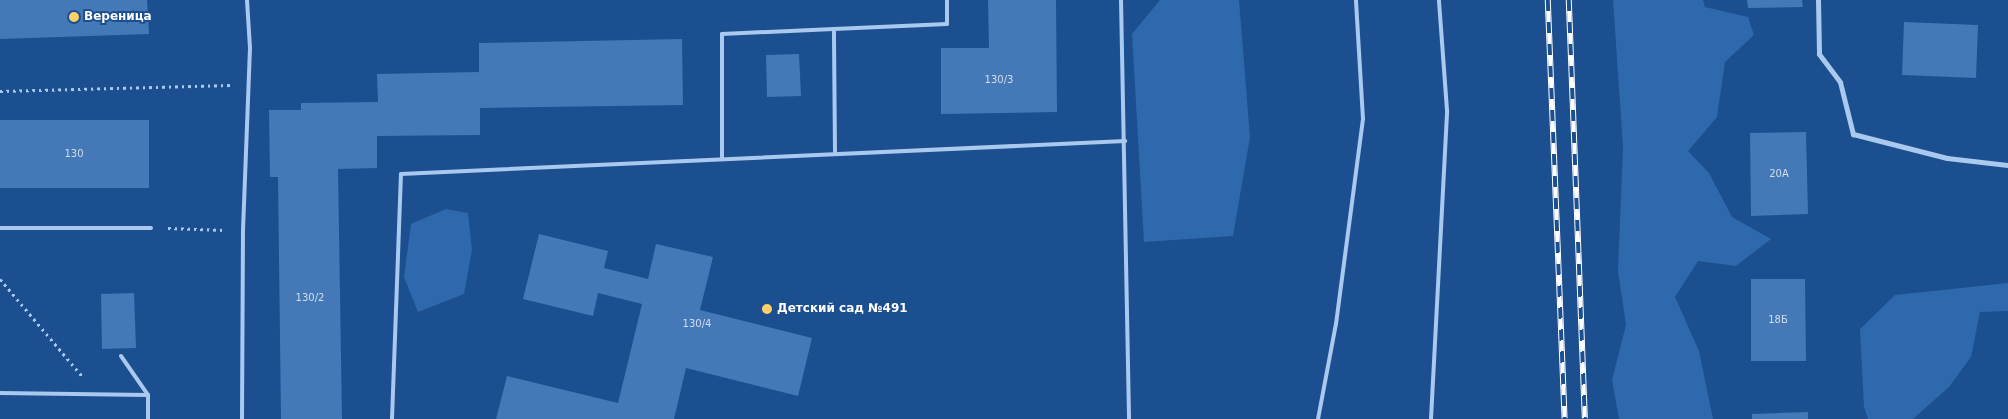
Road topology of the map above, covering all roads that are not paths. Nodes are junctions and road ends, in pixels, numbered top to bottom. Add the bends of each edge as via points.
1 (247, 0) edge
2 (947, 0) edge
3 (1121, 0) edge
4 (1356, 0) edge
5 (1439, 0) edge
6 (1818, 0) edge
7 (834, 29) junction
8 (1126, 141) junction
9 (835, 152) junction
10 (722, 158) junction
11 (2008, 165) edge
12 (0, 228) edge
13 (151, 228) road end
14 (121, 356) dead end
15 (0, 393) edge
16 (148, 395) junction
17 (148, 419) edge
18 (242, 419) edge
19 (392, 419) edge
20 (1129, 419) edge
21 (1318, 419) edge
22 (1431, 419) edge

1 - 18 lane via 250,48 243,230
2 - 7 lane via 947,24
3 - 8 lane
4 - 21 lane via 1363,119 1336,324
5 - 22 lane via 1447,110
6 - 11 street via 1820,54 1840,82 1853,134 1947,158
7 - 9 lane
7 - 10 lane via 722,34
8 - 9 lane
8 - 20 lane
9 - 10 lane
10 - 19 lane via 401,174
12 - 13 lane
14 - 16 lane
15 - 16 lane
16 - 17 lane

